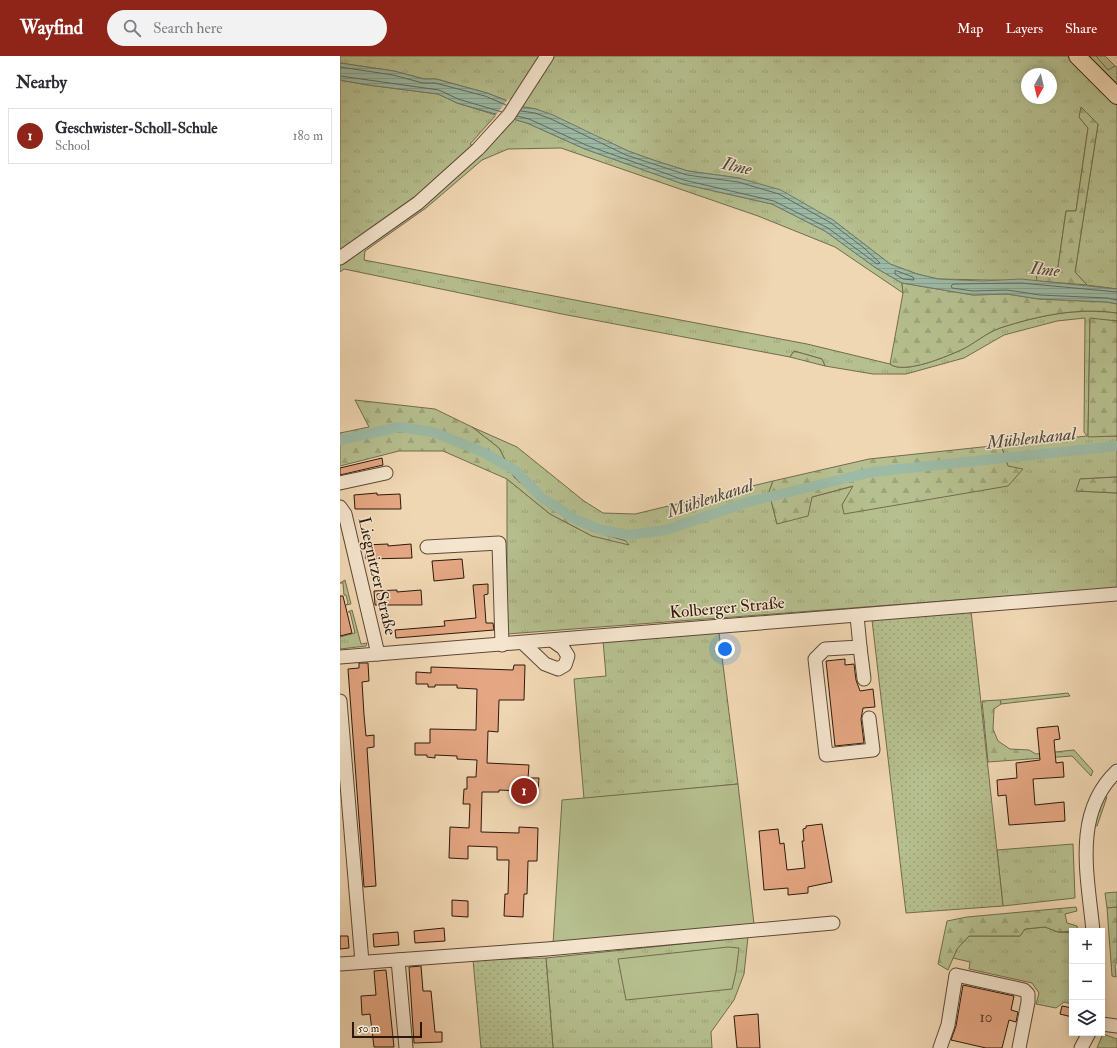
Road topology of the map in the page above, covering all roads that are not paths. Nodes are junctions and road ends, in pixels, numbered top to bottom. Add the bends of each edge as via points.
1 (547, 56) edge
2 (1077, 56) edge
3 (1117, 96) edge
4 (340, 258) edge
5 (386, 473) dead end
6 (340, 483) edge
7 (340, 507) edge
8 (427, 547) dead end
9 (1117, 594) edge
10 (857, 616) junction
11 (553, 641) junction
12 (523, 643) junction
13 (502, 645) junction
14 (860, 647) junction
15 (378, 654) junction
16 (340, 657) edge
17 (864, 679) dead end
18 (340, 701) edge
19 (870, 718) dead end
20 (1117, 771) edge
21 (833, 923) dead end
22 (1093, 928) edge
23 (398, 960) junction
24 (362, 962) junction
25 (340, 964) edge
26 (1105, 1024) edge
27 (1117, 1026) edge
28 (1087, 1036) edge
29 (406, 1048) edge
30 (940, 1048) edge
31 (1019, 1048) edge
32 (1081, 1048) edge

1 - 4 street via 509,115 478,149 418,203
2 - 3 main road
5 - 6 street
7 - 15 street, Liegnitzer Straße via 345,514
8 - 13 street via 499,543
9 - 10 street, Kolberger Straße
10 - 11 street, Kolberger Straße
10 - 14 street
11 - 12 street, Kolberger Straße
11 - 12 street via 563,648 568,656 565,665 558,670 545,664
12 - 13 street, Kolberger Straße
13 - 15 street, Kolberger Straße
14 - 17 street
14 - 19 street via 825,649 815,659 826,755 873,750
15 - 16 street, Kolberger Straße
18 - 24 street
20 - 22 street via 1108,780 1092,808 1086,836
21 - 23 street
23 - 24 street
23 - 29 street
24 - 25 street
26 - 27 street
28 - 32 street
30 - 31 street via 948,1025 956,975 1024,990 1028,994

